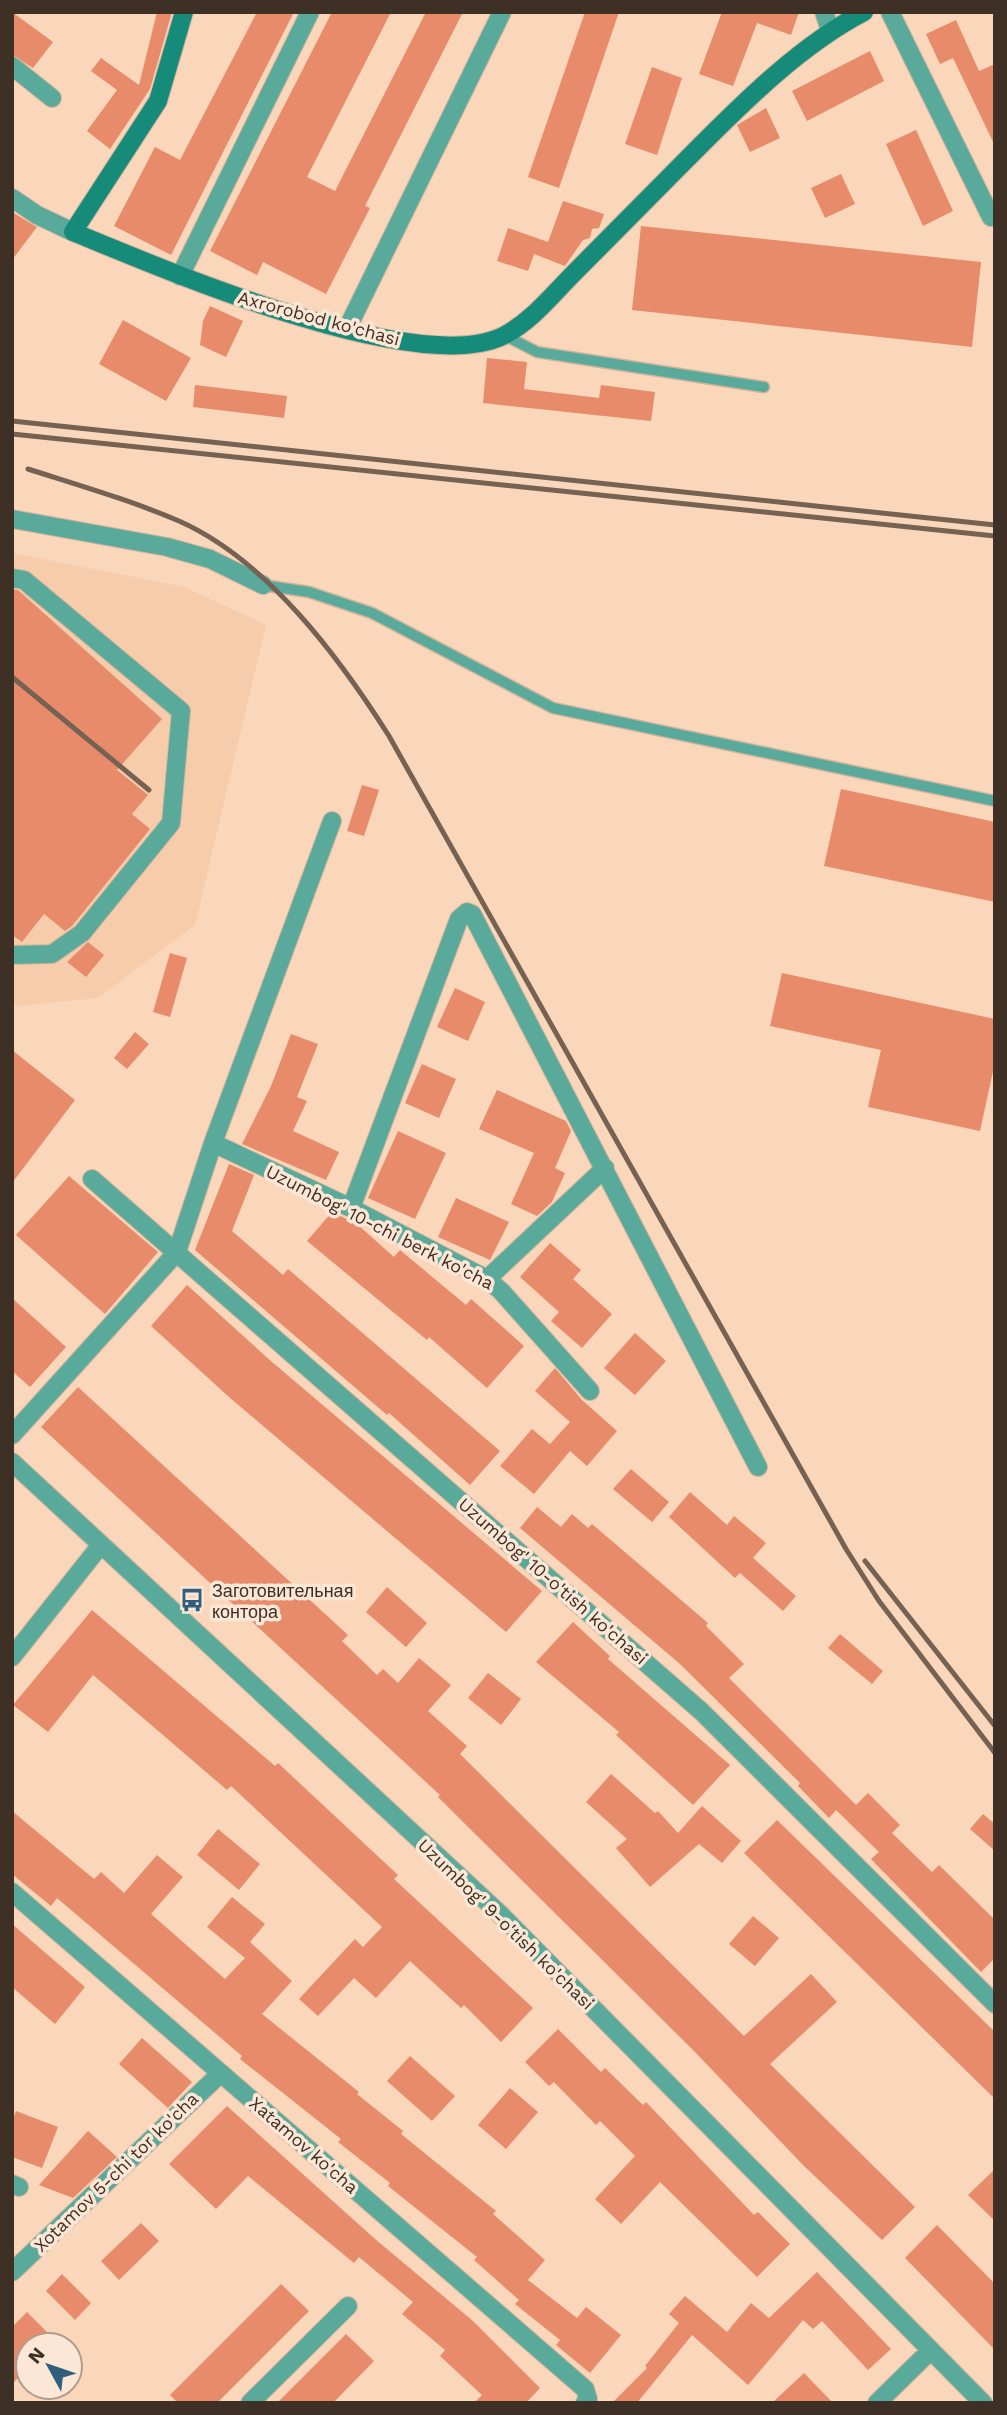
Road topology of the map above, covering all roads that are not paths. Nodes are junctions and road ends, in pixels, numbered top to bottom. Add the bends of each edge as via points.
1 (184, 12) edge
2 (310, 12) edge
3 (502, 12) edge
4 (824, 12) edge
5 (864, 12) edge
6 (890, 12) edge
7 (830, 30) junction
8 (12, 66) edge
9 (52, 98) dead end
10 (12, 198) edge
11 (991, 217) dead end
12 (73, 232) junction
13 (180, 276) junction
14 (347, 329) junction
15 (504, 335) junction
16 (764, 387) dead end
17 (12, 519) edge
18 (12, 578) edge
19 (263, 585) joint
20 (995, 801) edge
21 (332, 821) dead end
22 (12, 955) edge
23 (213, 1143) junction
24 (605, 1168) junction
25 (92, 1179) dead end
26 (351, 1208) junction
27 (177, 1252) junction
28 (486, 1279) junction
29 (590, 1391) dead end
30 (12, 1435) edge
31 (12, 1462) edge
32 (758, 1467) dead end
33 (100, 1546) junction
34 (12, 1657) edge
35 (12, 1892) edge
36 (995, 2004) edge
37 (221, 2073) junction
38 (12, 2272) edge
39 (348, 2306) dead end
40 (930, 2351) junction
41 (250, 2403) edge
42 (584, 2403) edge
43 (877, 2403) edge
44 (983, 2403) edge

1 - 12 street via 158,101
2 - 13 street
3 - 14 street
4 - 7 street
5 - 7 street, Axrorobod ko'chasi
6 - 11 street
7 - 15 street, Axrorobod ko'chasi via 725,121 528,319
8 - 9 street
10 - 12 street
12 - 13 street, Axrorobod ko'chasi
13 - 14 street, Axrorobod ko'chasi
14 - 15 street, Axrorobod ko'chasi via 430,347 472,347
15 - 16 lane via 537,352
17 - 19 street via 167,547 210,559
18 - 22 street via 24,580 181,711 171,822 82,933 52,954
19 - 20 lane via 309,592 372,613 553,708
21 - 23 street
23 - 26 street, Uzumbog' 10-chi berk ko'cha
23 - 27 street
24 - 26 street via 477,920 467,912 459,919
24 - 28 street
24 - 32 street
25 - 27 street, Uzumbog' 10-o'tish ko'chasi
26 - 28 street, Uzumbog' 10-chi berk ko'cha
27 - 30 street
27 - 36 street, Uzumbog' 10-o'tish ko'chasi via 702,1712
28 - 29 street, Uzumbog' 10-chi berk ko'cha
31 - 33 street, Uzumbog' 9-o'tish ko'chasi
33 - 34 street
33 - 40 street, Uzumbog' 9-o'tish ko'chasi via 499,1913
35 - 37 street, Xatamov ko'cha
37 - 38 street, Xotamov 5-chi tor ko'cha
37 - 42 street, Xatamov ko'cha via 585,2389 588,2399
39 - 41 street
40 - 43 street
40 - 44 street, Uzumbog' 9-o'tish ko'chasi

